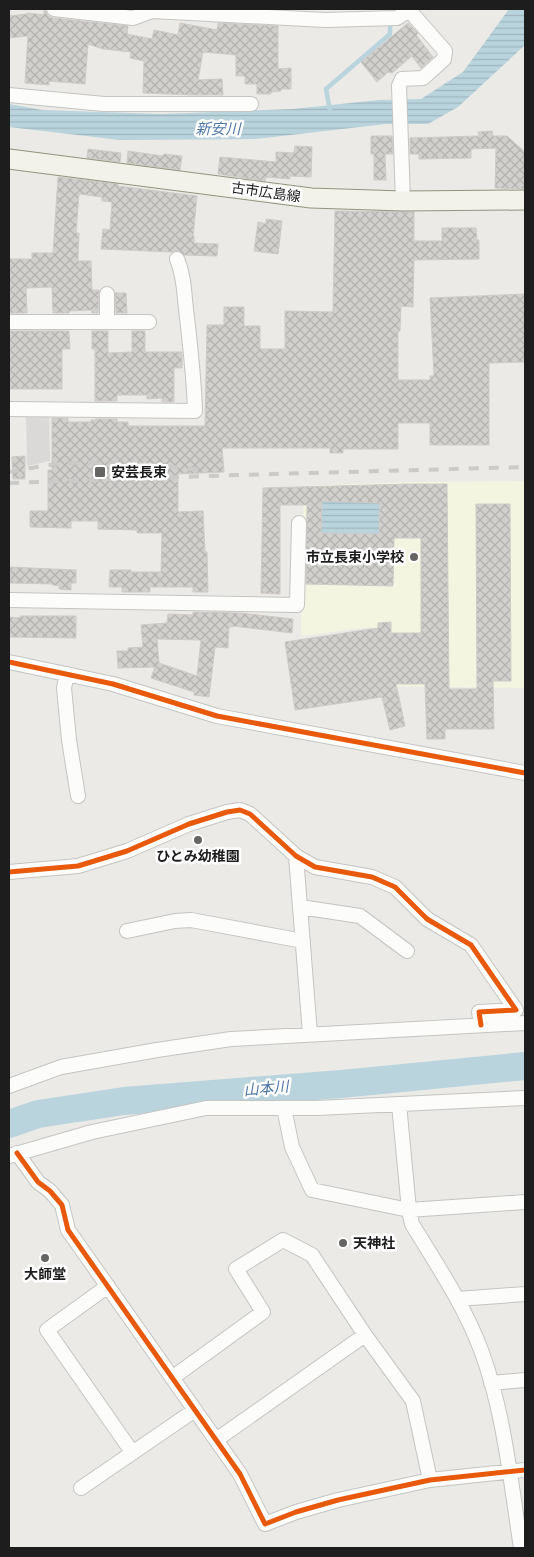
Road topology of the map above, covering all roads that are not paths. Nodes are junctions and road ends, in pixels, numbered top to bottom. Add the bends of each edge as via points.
1 (54, 9) edge
2 (408, 9) edge
3 (9, 95) edge
4 (251, 104) dead end
5 (9, 159) edge
6 (525, 200) edge
7 (403, 201) junction
8 (177, 259) dead end
9 (107, 294) dead end
10 (9, 322) edge
11 (107, 322) junction
12 (149, 322) dead end
13 (9, 409) edge
14 (299, 523) dead end
15 (9, 600) edge
16 (9, 662) edge
17 (67, 674) junction
18 (525, 773) edge
19 (78, 796) dead end
20 (296, 856) junction
21 (9, 872) edge
22 (300, 907) junction
23 (128, 931) dead end
24 (303, 942) junction
25 (407, 951) dead end
26 (525, 1023) edge
27 (481, 1025) junction
28 (310, 1034) junction
29 (9, 1086) edge
30 (525, 1098) edge
31 (399, 1104) junction
32 (284, 1108) junction
33 (13, 1155) edge
34 (525, 1202) edge
35 (409, 1210) junction
36 (108, 1286) junction
37 (525, 1294) edge
38 (458, 1299) junction
39 (365, 1335) junction
40 (172, 1378) junction
41 (525, 1380) edge
42 (491, 1383) junction
43 (195, 1410) junction
44 (216, 1440) junction
45 (132, 1452) junction
46 (525, 1470) edge
47 (508, 1471) junction
48 (430, 1480) junction
49 (81, 1488) dead end
50 (521, 1548) edge

1 - 2 street via 133,18 152,11 325,20 397,18
2 - 7 street via 445,51 444,59 423,78 402,79 399,86
3 - 4 street via 104,104
5 - 7 main road, 古市広島線 via 291,196
6 - 7 main road, 古市広島線
8 - 13 street via 186,307 195,410
9 - 11 street
10 - 11 street
11 - 12 street
14 - 15 street via 297,606
16 - 17 street
17 - 18 street via 113,684 217,716
17 - 19 street via 64,688
20 - 21 street via 250,814 240,810 189,824 127,851 78,866
20 - 22 street
20 - 27 street via 315,867 372,877 396,887 428,918 471,945 516,1010 479,1012
22 - 24 street
22 - 25 street via 360,916
23 - 24 street via 191,920
24 - 28 street
26 - 27 street
27 - 28 street
28 - 29 street via 231,1039 157,1050 60,1067
30 - 31 street
31 - 32 street
31 - 35 street
32 - 33 street via 206,1108 92,1132
32 - 35 street via 292,1147 312,1190
33 - 36 street via 62,1205 68,1230
34 - 35 street
35 - 38 street via 412,1224
36 - 40 street
36 - 45 street via 47,1330
37 - 38 street
38 - 42 street
39 - 40 street via 312,1255 282,1240 236,1269 263,1312
39 - 44 street
39 - 48 street via 413,1401
40 - 43 street
41 - 42 street
42 - 47 street via 498,1406
43 - 44 street
43 - 45 street
44 - 48 street via 240,1474 265,1524 338,1500
45 - 49 street
46 - 47 street
47 - 48 street
47 - 50 street

